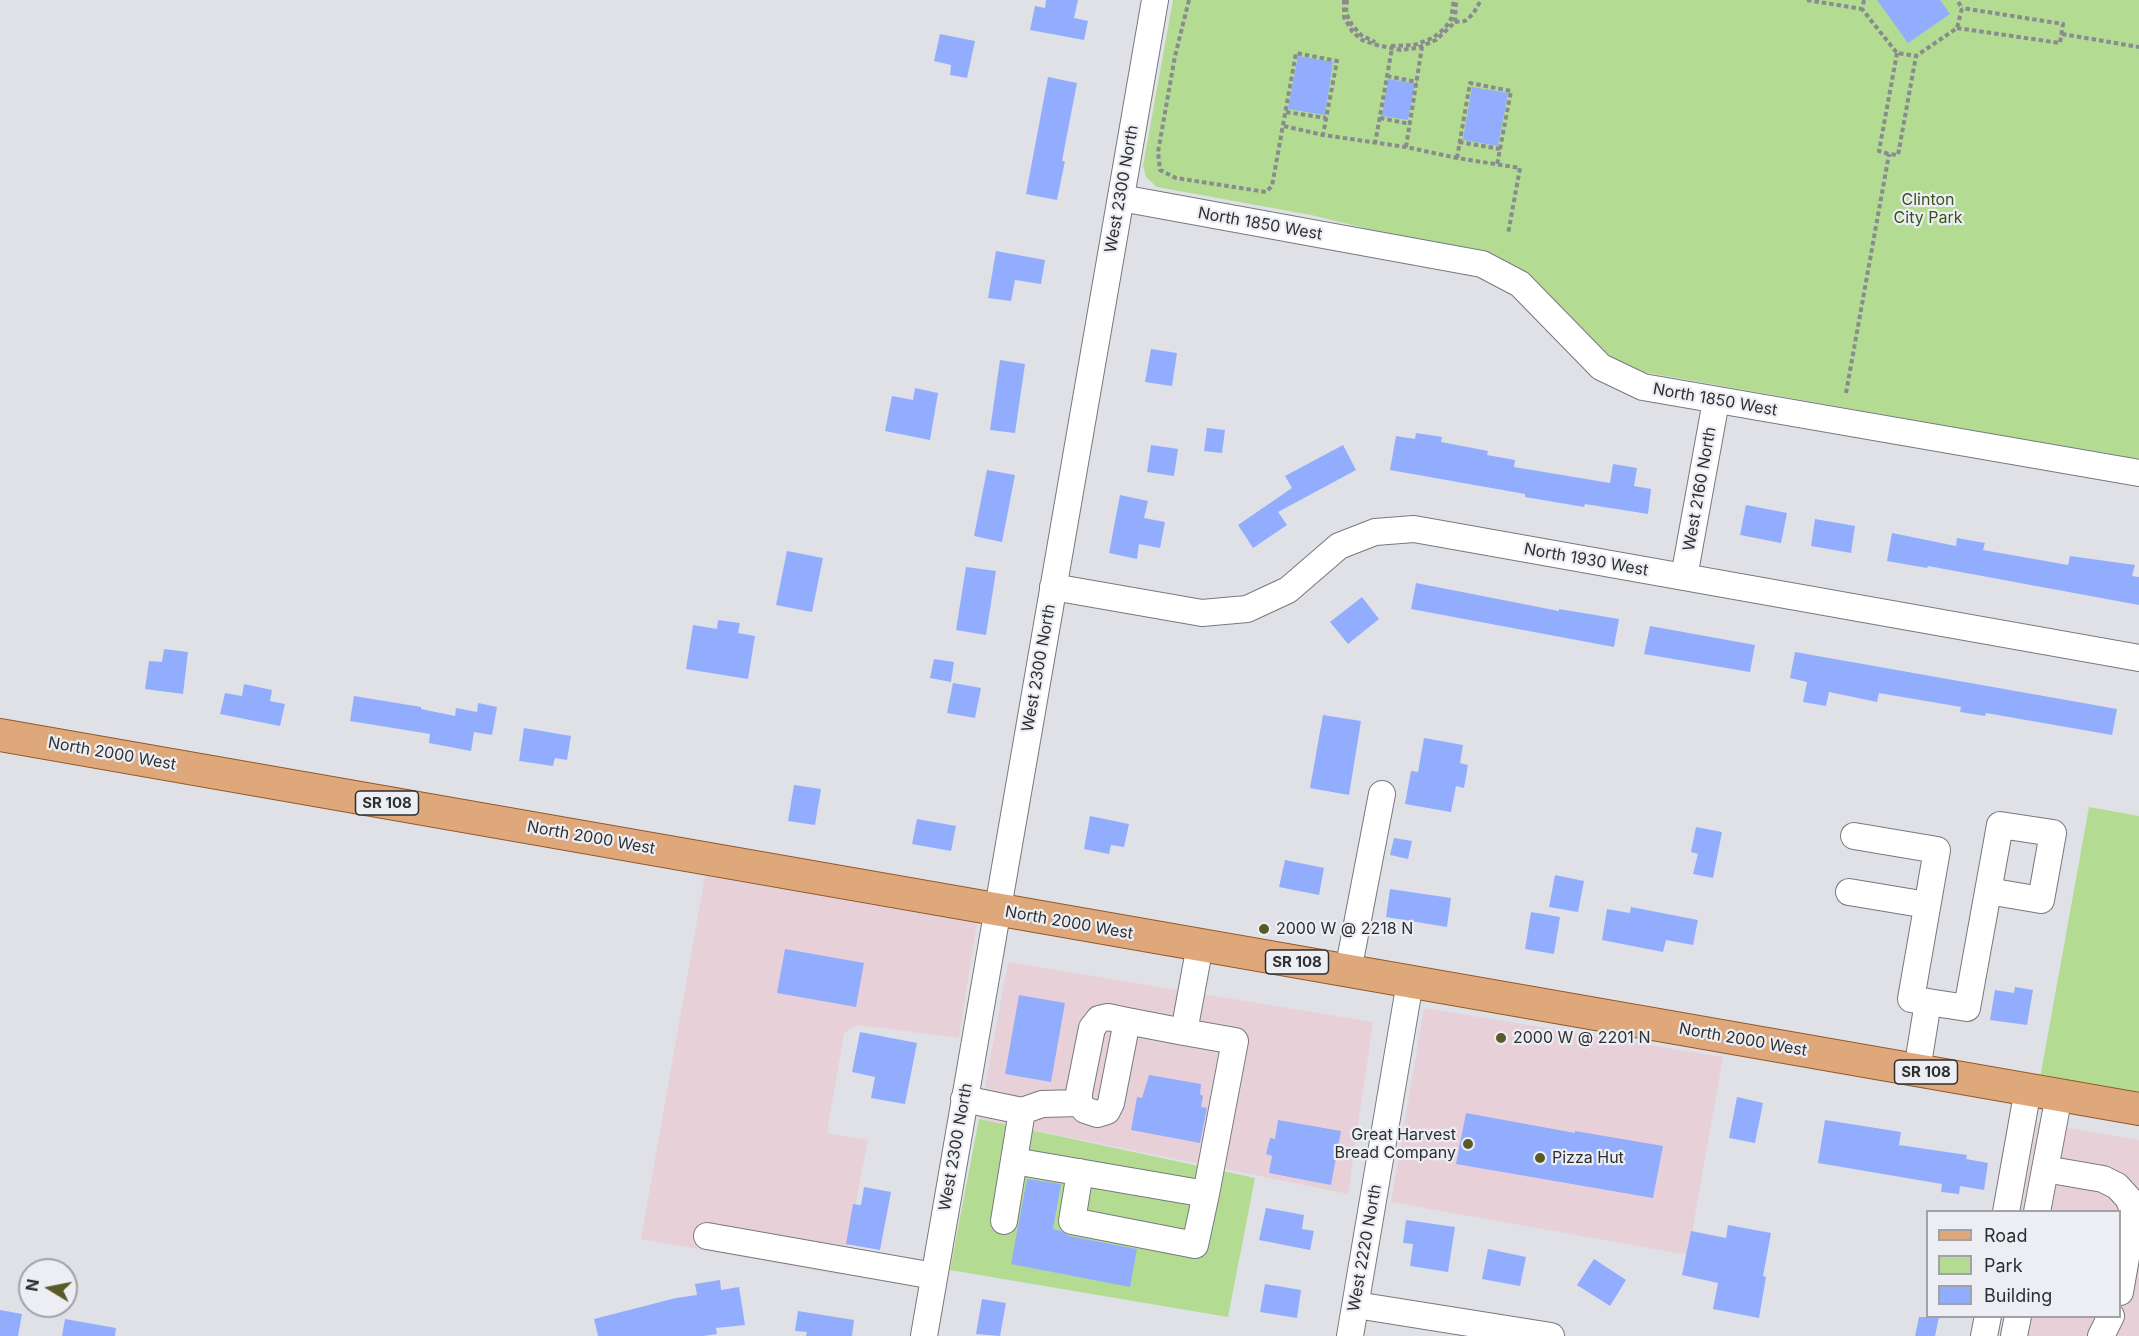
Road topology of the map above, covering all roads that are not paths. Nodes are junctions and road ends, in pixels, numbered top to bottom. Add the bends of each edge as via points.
1 (1155, 0) edge
2 (1121, 198) junction
3 (1716, 401) junction
4 (2139, 473) edge
5 (1684, 577) junction
6 (1053, 587) junction
7 (2139, 658) edge
8 (0, 735) edge
9 (1382, 794) dead end
10 (1854, 836) dead end
11 (1988, 891) dead end
12 (1850, 892) dead end
13 (1928, 905) junction
14 (996, 910) junction
15 (1200, 945) junction
16 (1348, 971) junction
17 (1410, 982) junction
18 (1928, 1002) junction
19 (1184, 1032) junction
20 (1917, 1070) junction
21 (2028, 1089) junction
22 (2059, 1095) junction
23 (964, 1099) junction
24 (2139, 1109) edge
25 (1022, 1111) junction
26 (1014, 1161) junction
27 (2045, 1169) junction
28 (1080, 1172) junction
29 (1206, 1194) junction
30 (2006, 1210) edge
31 (2037, 1210) edge
32 (1004, 1221) dead end
33 (707, 1236) dead end
34 (934, 1276) junction
35 (2121, 1286) edge
36 (1356, 1305) junction
37 (1988, 1318) edge
38 (2018, 1318) edge
39 (2110, 1318) edge
40 (924, 1336) edge
41 (1350, 1336) edge
42 (1551, 1336) edge
43 (1984, 1336) edge
44 (2014, 1336) edge
45 (2101, 1336) edge

1 - 2 street, West 2300 North
2 - 3 street, North 1850 West via 1482,264 1520,284 1601,367 1642,387
2 - 6 street, West 2300 North
3 - 4 street, North 1850 West
3 - 5 street, West 2160 North
5 - 6 street, North 1930 West via 1414,529 1375,532 1339,546 1288,590 1247,609 1202,613
5 - 7 street, North 1930 West
6 - 14 street, West 2300 North
8 - 14 main road, North 2000 West / SR 108
9 - 16 street
10 - 13 street via 1937,850
11 - 18 street via 1967,1008
12 - 13 street
13 - 18 street via 1911,999
14 - 15 main road, North 2000 West / SR 108
14 - 23 street, West 2300 North
15 - 16 main road, North 2000 West / SR 108
15 - 19 street
16 - 17 main road, North 2000 West / SR 108
17 - 20 main road, North 2000 West / SR 108
17 - 36 street, West 2220 North
18 - 20 street
19 - 25 street via 1108,1017 1099,1019 1092,1028 1079,1103 1042,1104
19 - 29 street via 1235,1041
20 - 21 main road, North 2000 West / SR 108
21 - 22 main road, North 2000 West / SR 108
21 - 30 street
22 - 24 main road, North 2000 West / SR 108
22 - 27 street
23 - 25 street
23 - 34 street, West 2300 North
25 - 26 street
26 - 28 street
26 - 32 street
27 - 31 street
27 - 35 street via 2103,1179 2128,1198 2134,1212
28 - 29 street
28 - 29 street via 1072,1221 1195,1245
33 - 34 street
34 - 40 street, West 2300 North
36 - 41 street, West 2220 North
36 - 42 street
37 - 43 street
38 - 44 street
39 - 45 street

